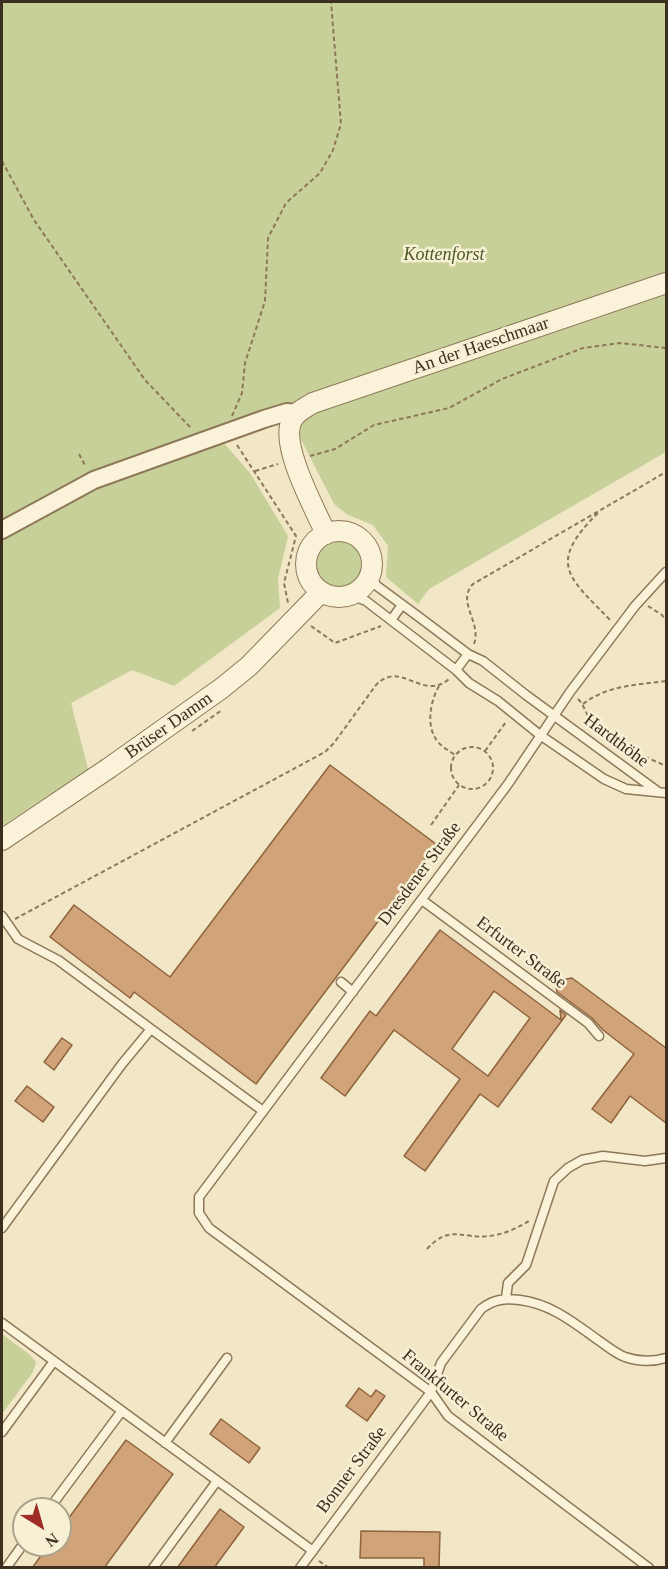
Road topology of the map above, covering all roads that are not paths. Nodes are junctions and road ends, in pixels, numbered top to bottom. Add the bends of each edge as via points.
1 (666, 284) edge
2 (297, 412) junction
3 (2, 530) edge
4 (326, 534) junction
5 (666, 572) edge
6 (369, 577) junction
7 (321, 592) junction
8 (351, 595) junction
9 (402, 605) junction
10 (391, 620) junction
11 (468, 654) junction
12 (456, 670) junction
13 (554, 715) junction
14 (540, 735) junction
15 (663, 793) edge
16 (2, 840) edge
17 (422, 900) junction
18 (4, 920) edge
19 (341, 982) dead end
20 (353, 992) junction
21 (151, 1029) junction
22 (599, 1036) dead end
23 (263, 1111) junction
24 (666, 1158) edge
25 (199, 1197) joint
26 (2, 1228) edge
27 (506, 1298) junction
28 (2, 1323) edge
29 (227, 1358) dead end
30 (666, 1359) edge
31 (54, 1361) junction
32 (431, 1392) junction
33 (121, 1412) junction
34 (2, 1432) edge
35 (165, 1443) junction
36 (217, 1481) junction
37 (58, 1497) edge
38 (313, 1551) junction
39 (153, 1568) edge
40 (300, 1568) edge
41 (649, 1568) edge

1 - 2 street, An der Haeschmaar via 313,403
2 - 3 street, An der Haeschmaar via 287,412 94,480
2 - 4 street via 288,434 293,459
4 - 6 street via 345,532 362,541 371,558
4 - 7 street via 316,540 306,561 312,584
5 - 13 lane, Dresdener Straße via 618,628
6 - 8 street
6 - 9 lane, Hardthöhe
7 - 8 street via 330,596
7 - 16 street, Brüser Damm via 249,666 222,688
8 - 10 lane, Hardthöhe
9 - 10 lane
9 - 11 lane, Hardthöhe
10 - 12 lane, Hardthöhe
11 - 12 lane
11 - 13 lane, Hardthöhe
12 - 14 lane, Hardthöhe
13 - 14 lane, Dresdener Straße
13 - 15 lane, Hardthöhe
14 - 15 lane, Hardthöhe via 604,780 626,789
14 - 17 lane, Dresdener Straße
17 - 20 lane, Dresdener Straße
17 - 22 lane, Erfurter Straße via 588,1023
18 - 21 lane via 18,939 58,960
19 - 20 lane
20 - 23 lane, Dresdener Straße
21 - 23 lane
21 - 26 lane
23 - 25 lane, Dresdener Straße
24 - 27 lane via 645,1161 603,1156 582,1160 568,1168 554,1181 526,1265 508,1284
25 - 32 lane, Frankfurter Straße via 199,1213 209,1228
27 - 30 lane via 551,1308 626,1357 640,1361
27 - 32 lane, Bonner Straße via 481,1309 441,1363
28 - 31 lane
29 - 35 lane
31 - 33 lane
31 - 34 lane
32 - 38 lane, Bonner Straße
32 - 41 lane, Frankfurter Straße via 448,1416
33 - 35 lane
33 - 37 lane
35 - 36 lane
36 - 38 lane
36 - 39 lane
38 - 40 lane, Bonner Straße

